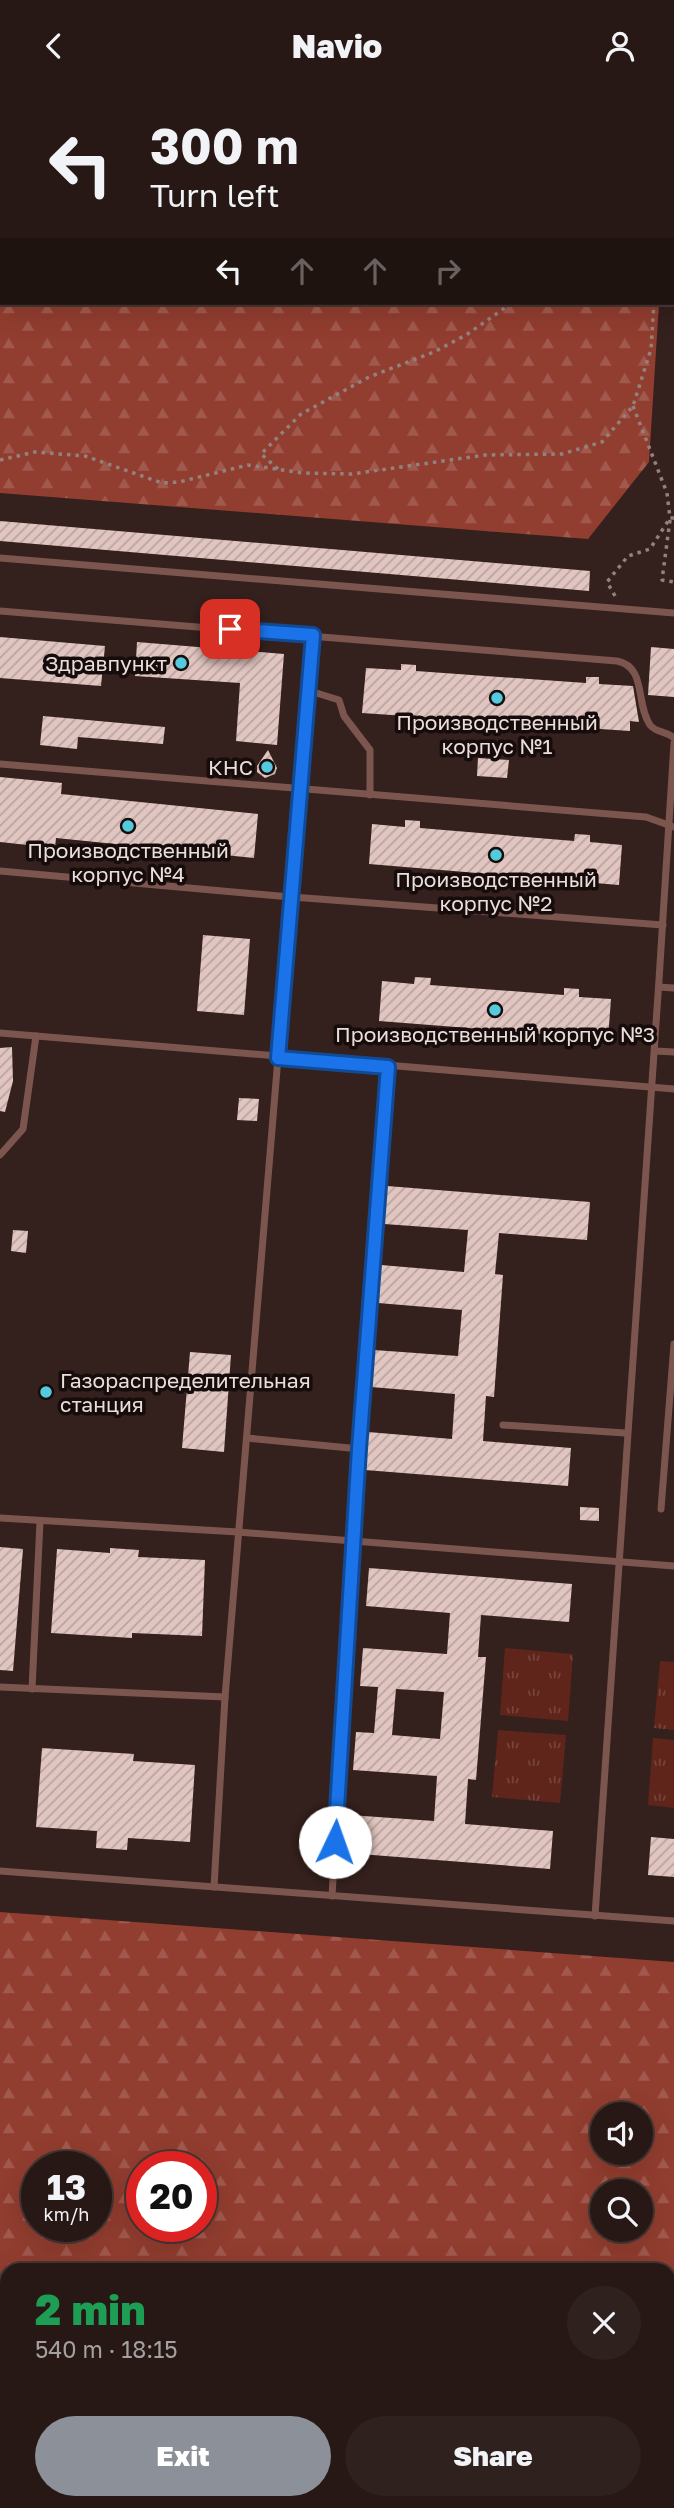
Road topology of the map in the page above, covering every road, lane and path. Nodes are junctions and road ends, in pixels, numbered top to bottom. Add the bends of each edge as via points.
1 (509, 305) edge
2 (654, 305) edge
3 (633, 407) junction
4 (0, 460) edge
5 (279, 470) junction
6 (672, 518) edge
7 (0, 558) edge
8 (674, 582) edge
9 (622, 610) junction
10 (0, 611) edge
11 (674, 613) edge
12 (313, 635) junction
13 (310, 691) junction
14 (674, 741) edge
15 (0, 764) edge
16 (302, 789) junction
17 (370, 795) junction
18 (671, 827) edge
19 (0, 871) edge
20 (293, 898) junction
21 (663, 925) junction
22 (659, 987) junction
23 (674, 988) edge
24 (0, 1034) edge
25 (36, 1036) junction
26 (655, 1051) junction
27 (674, 1052) edge
28 (278, 1058) junction
29 (388, 1067) junction
30 (654, 1087) junction
31 (674, 1089) edge
32 (0, 1155) edge
33 (674, 1344) edge
34 (503, 1425) dead end
35 (625, 1433) junction
36 (247, 1438) junction
37 (359, 1449) junction
38 (660, 1509) dead end
39 (0, 1518) edge
40 (40, 1522) junction
41 (238, 1532) junction
42 (353, 1543) junction
43 (615, 1563) junction
44 (674, 1566) edge
45 (0, 1687) edge
46 (32, 1689) junction
47 (225, 1697) junction
48 (0, 1871) edge
49 (214, 1887) junction
50 (332, 1896) junction
51 (595, 1916) junction
52 (674, 1921) edge

1 - 5 path via 456,341 369,377 301,414 261,454
2 - 3 path via 651,349
3 - 5 path via 602,442 562,454 485,455 352,474
3 - 6 path via 667,493
4 - 5 path via 34,452 85,456 162,483 248,465
6 - 8 path via 662,580
6 - 9 path via 650,549 628,556 607,582
7 - 9 lane
9 - 11 lane
10 - 12 lane
12 - 13 lane
12 - 14 lane via 627,663 636,672 650,725
13 - 16 lane
13 - 17 lane via 339,700 344,716 370,750
14 - 18 lane
15 - 16 lane
16 - 17 lane
16 - 20 lane
17 - 18 lane via 646,817
18 - 21 lane
19 - 20 lane
20 - 21 lane
20 - 28 lane
21 - 22 lane
22 - 23 lane
22 - 26 lane
24 - 25 lane
25 - 28 lane
25 - 32 lane via 23,1129
26 - 27 lane
26 - 30 lane
28 - 29 lane
28 - 36 lane
29 - 30 lane
29 - 37 lane
30 - 31 lane
30 - 35 lane
33 - 38 lane
34 - 35 lane
35 - 43 lane
36 - 37 lane
36 - 41 lane
37 - 42 lane
39 - 40 lane
40 - 41 lane
40 - 46 lane
41 - 42 lane
41 - 47 lane
42 - 43 lane
42 - 50 lane
43 - 44 lane
43 - 51 lane
45 - 46 lane
46 - 47 lane
47 - 49 lane
48 - 49 lane
49 - 50 lane
50 - 51 lane
51 - 52 lane

